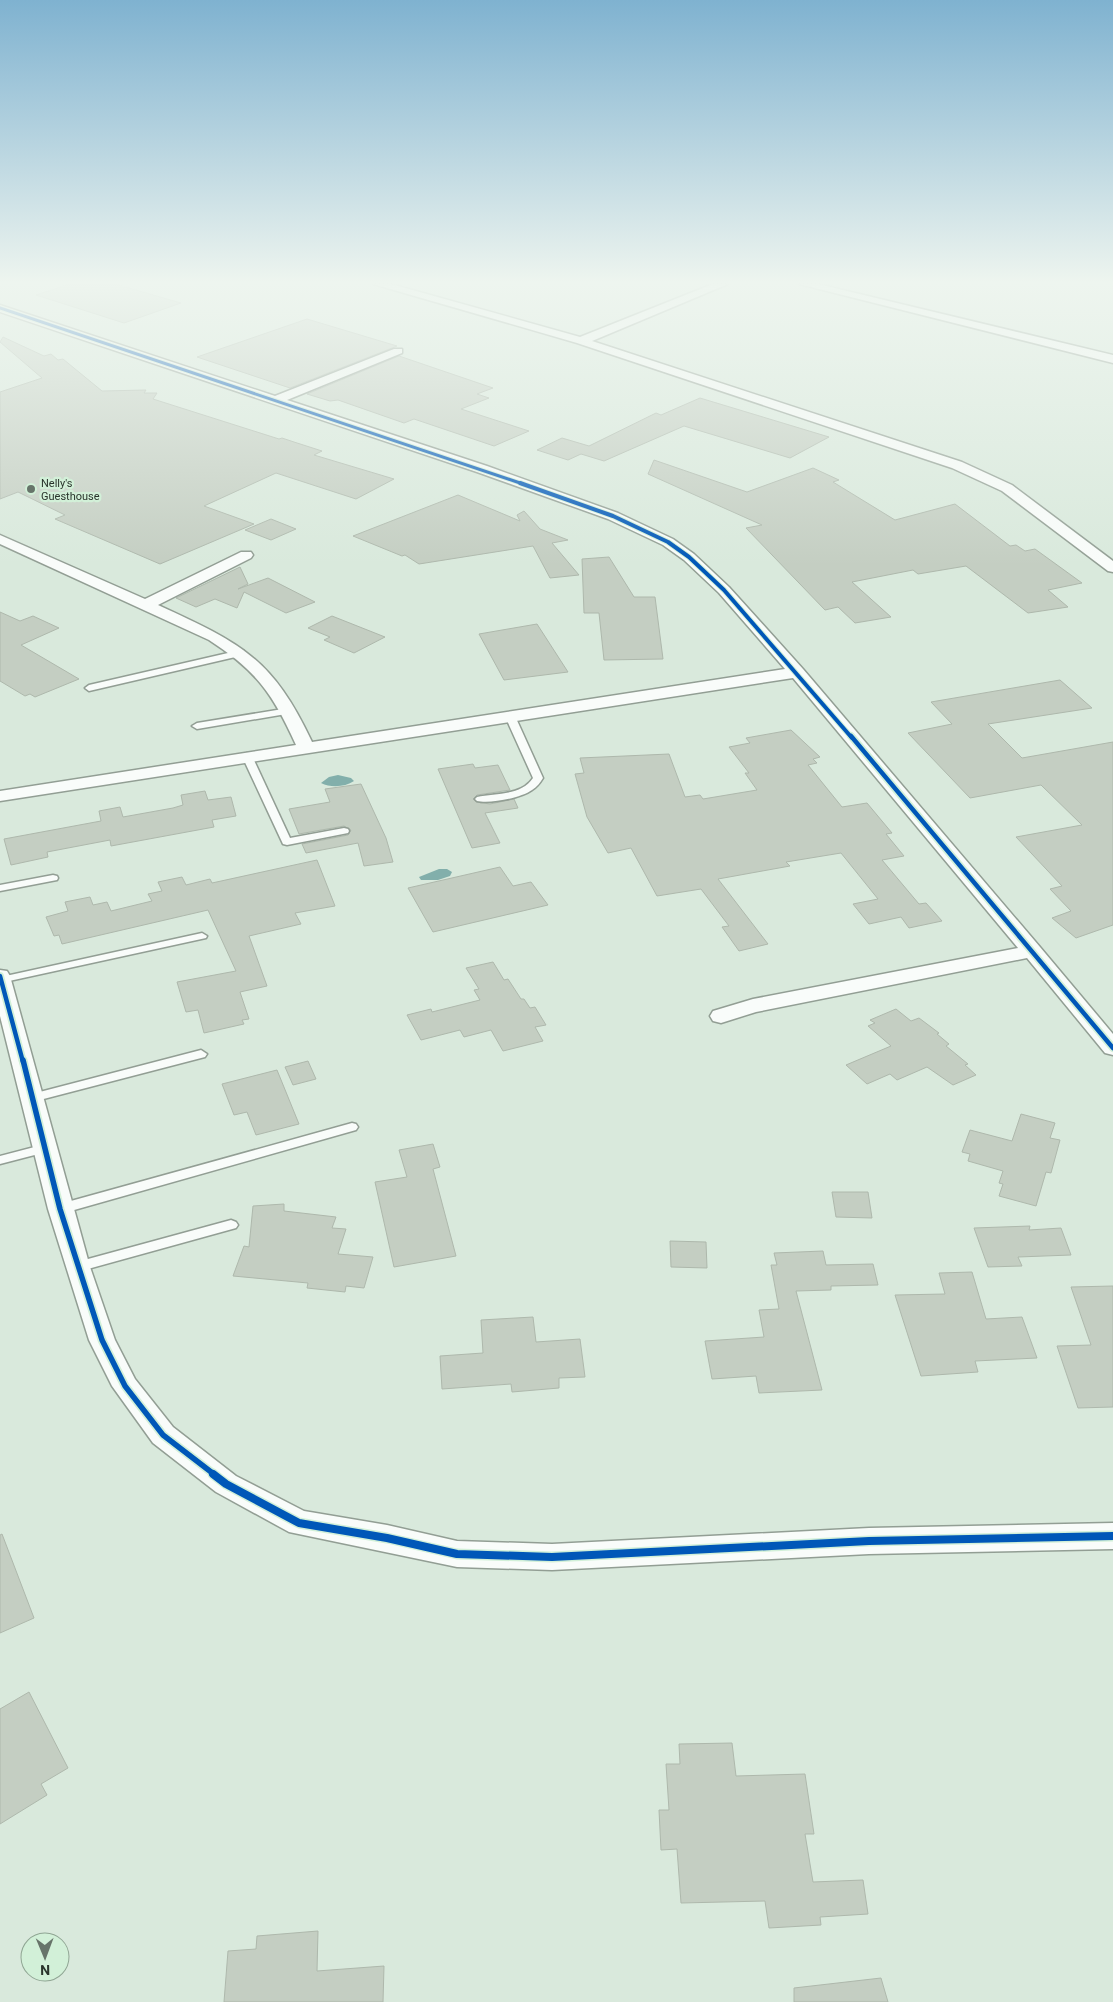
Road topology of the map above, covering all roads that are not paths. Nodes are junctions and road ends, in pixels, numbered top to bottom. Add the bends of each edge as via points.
1 (208, 377) edge
2 (332, 377) edge
3 (689, 377) edge
4 (276, 400) junction
5 (0, 539) edge
6 (246, 555) dead end
7 (1113, 568) edge
8 (146, 605) junction
9 (241, 653) junction
10 (797, 672) junction
11 (89, 688) dead end
12 (289, 710) junction
13 (510, 716) junction
14 (198, 726) dead end
15 (306, 747) junction
16 (247, 756) junction
17 (0, 796) edge
18 (480, 799) dead end
19 (344, 830) dead end
20 (53, 878) dead end
21 (0, 888) edge
22 (202, 936) dead end
23 (1033, 951) junction
24 (1, 978) edge
25 (4, 1007) edge
26 (721, 1016) dead end
27 (1113, 1048) edge
28 (202, 1054) dead end
29 (32, 1098) junction
30 (352, 1127) dead end
31 (46, 1148) junction
32 (0, 1160) edge
33 (60, 1209) junction
34 (231, 1225) dead end
35 (77, 1266) junction
36 (1113, 1536) edge

1 - 4 street
2 - 4 street
3 - 7 street via 989,478
4 - 10 street via 613,516 668,542 724,590
5 - 8 street
6 - 8 street
8 - 9 street via 215,637
9 - 11 lane
9 - 12 street via 268,678
10 - 13 street
10 - 23 street
12 - 14 lane
12 - 15 street
13 - 15 street
13 - 18 lane via 538,778 535,786 524,792
15 - 16 street
16 - 17 street
16 - 19 lane via 287,842
20 - 21 lane
22 - 24 lane
23 - 26 street via 753,1006
23 - 27 street
24 - 25 street
25 - 29 street
28 - 29 lane
29 - 31 street
30 - 33 lane
31 - 32 lane
31 - 33 street
33 - 35 street
34 - 35 lane
35 - 36 street via 102,1340 125,1386 163,1435 226,1484 302,1524 457,1554 542,1557 869,1541

